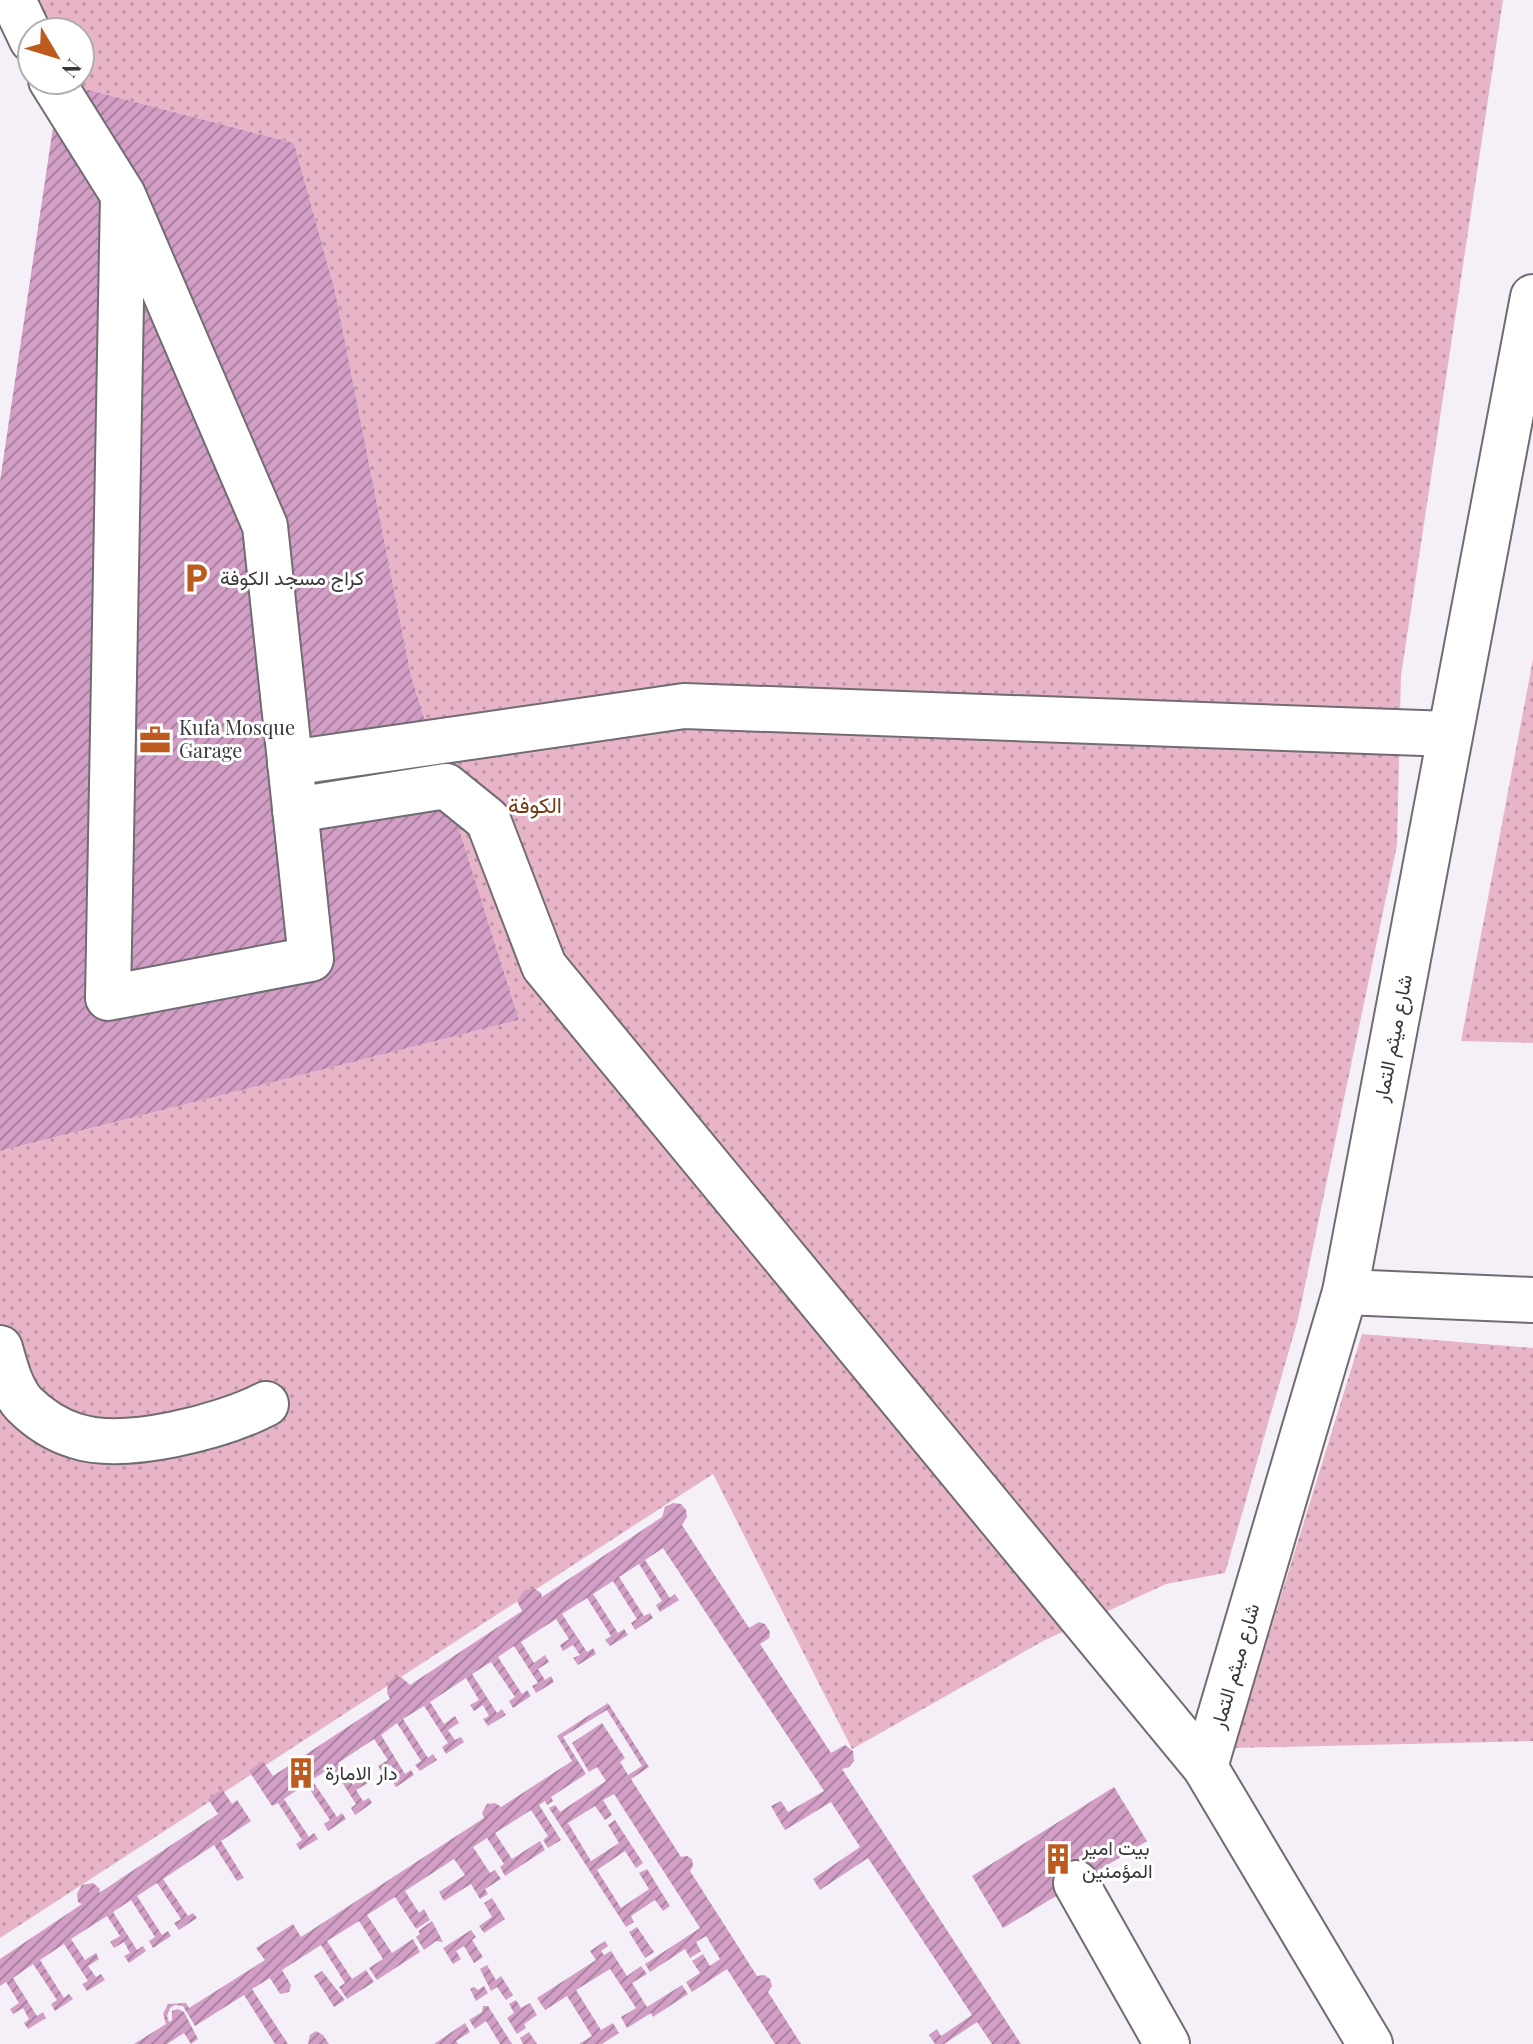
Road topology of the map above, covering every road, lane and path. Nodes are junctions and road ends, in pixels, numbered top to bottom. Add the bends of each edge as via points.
1 (61, 96) edge
2 (123, 195) junction
3 (1533, 297) edge
4 (1450, 734) junction
5 (290, 763) junction
6 (295, 810) junction
7 (1345, 1292) junction
8 (1533, 1300) edge
9 (0, 1348) edge
10 (266, 1404) dead end
11 (1205, 1767) junction
12 (1076, 1883) dead end
13 (1167, 2044) edge
14 (1370, 2044) edge

1 - 2 lane
2 - 5 lane via 265,526
2 - 6 lane via 108,998 311,959
3 - 4 lane, شارع ميثم التمار
4 - 5 lane via 684,706
4 - 7 lane, شارع ميثم التمار
5 - 6 lane
6 - 11 lane via 446,786 488,820 544,966
7 - 8 lane
7 - 11 lane, شارع ميثم التمار
9 - 10 lane via 22,1402 50,1425 78,1437 148,1438 207,1427
11 - 14 lane
12 - 13 lane

